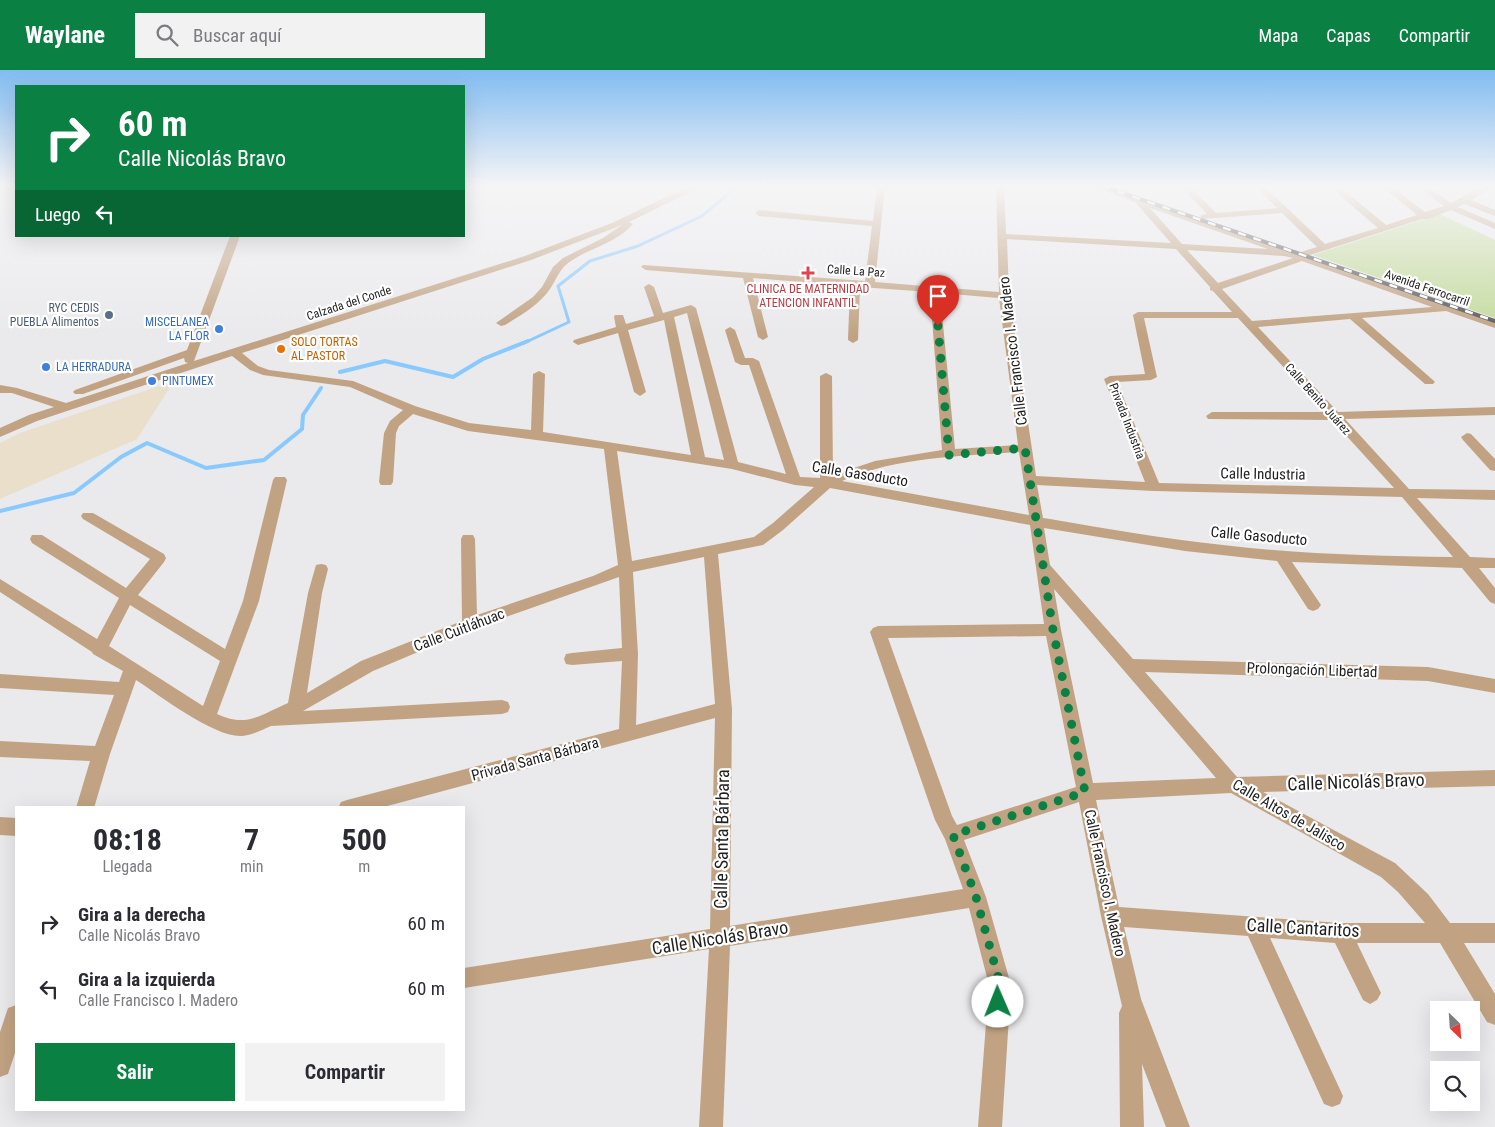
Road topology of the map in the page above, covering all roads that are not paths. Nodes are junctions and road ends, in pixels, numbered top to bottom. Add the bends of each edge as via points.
1 (586, 235) edge
2 (615, 235) edge
3 (876, 235) edge
4 (1168, 235) edge
5 (1245, 235) edge
6 (1256, 235) edge
7 (1310, 235) edge
8 (1365, 235) edge
9 (1001, 236) joint
10 (235, 237) edge
11 (1322, 247) junction
12 (1179, 248) junction
13 (1303, 254) junction
14 (646, 267) dead end
15 (747, 275) junction
16 (855, 284) junction
17 (870, 285) junction
18 (649, 287) dead end
19 (1214, 288) junction
20 (935, 289) junction
21 (1004, 295) junction
22 (1449, 308) junction
23 (664, 316) junction
24 (1353, 316) junction
25 (619, 317) dead end
26 (1246, 320) junction
27 (501, 323) dead end
28 (1493, 325) edge
29 (624, 328) junction
30 (730, 330) dead end
31 (763, 337) dead end
32 (853, 340) dead end
33 (578, 342) dead end
34 (191, 352) junction
35 (235, 353) junction
36 (187, 367) junction
37 (539, 374) dead end
38 (826, 376) dead end
39 (1429, 382) dead end
40 (0, 389) edge
41 (640, 392) dead end
42 (52, 402) junction
43 (67, 407) junction
44 (411, 409) junction
45 (1495, 411) edge
46 (1212, 416) dead end
47 (1334, 416) junction
48 (0, 433) edge
49 (537, 435) junction
50 (1467, 437) dead end
51 (610, 446) junction
52 (1025, 448) junction
53 (949, 455) junction
54 (699, 460) junction
55 (732, 466) junction
56 (1495, 467) edge
57 (280, 480) dead end
58 (1030, 480) junction
59 (795, 481) junction
60 (386, 482) dead end
61 (827, 483) junction
62 (1154, 487) junction
63 (1405, 494) junction
64 (1495, 495) edge
65 (88, 516) dead end
66 (1036, 521) junction
67 (37, 539) dead end
68 (468, 539) dead end
69 (711, 551) junction
70 (1281, 556) junction
71 (1467, 563) junction
72 (1495, 563) edge
73 (1042, 565) junction
74 (626, 568) junction
75 (321, 569) dead end
76 (0, 585) edge
77 (128, 597) junction
78 (1495, 598) edge
79 (1313, 605) dead end
80 (470, 624) junction
81 (1053, 630) junction
82 (99, 650) junction
83 (630, 654) junction
84 (229, 659) junction
85 (572, 659) dead end
86 (1127, 665) junction
87 (132, 668) junction
88 (0, 681) edge
89 (1495, 686) edge
90 (124, 689) junction
91 (296, 707) junction
92 (502, 707) dead end
93 (724, 710) junction
94 (207, 717) junction
95 (269, 721) junction
96 (627, 735) junction
97 (0, 749) edge
98 (101, 754) junction
99 (1495, 778) edge
100 (1232, 785) junction
101 (1085, 792) junction
102 (86, 806) edge
103 (355, 806) edge
104 (0, 826) edge
105 (15, 827) edge
106 (953, 835) junction
107 (976, 897) junction
108 (1111, 916) junction
109 (1254, 926) junction
110 (1341, 932) junction
111 (1445, 932) junction
112 (1495, 933) edge
113 (720, 939) junction
114 (465, 978) edge
115 (1370, 993) dead end
116 (1130, 1000) junction
117 (1495, 1014) edge
118 (15, 1018) edge
119 (4, 1041) edge
120 (0, 1066) edge
121 (1332, 1096) dead end
122 (711, 1127) edge
123 (990, 1127) edge
124 (1132, 1127) edge
125 (1178, 1127) edge

1 - 35 street, Calzada del Conde via 528,258
2 - 27 street via 564,262 539,296
3 - 17 street
4 - 12 street, Calle Benito Juárez
5 - 13 street, Avenida Ferrocarril
6 - 13 street
7 - 11 street
8 - 11 street
9 - 12 street
9 - 21 street, Calle Francisco I. Madero
10 - 34 street
11 - 13 street
12 - 13 street
12 - 19 street, Calle Benito Juárez
13 - 19 street via 1298,260
13 - 22 street, Avenida Ferrocarril
14 - 15 street, Calle La Paz
15 - 16 street, Calle La Paz
15 - 31 street
16 - 17 street, Calle La Paz
16 - 32 street
17 - 20 street, Calle La Paz
18 - 23 street
19 - 26 street, Calle Benito Juárez
20 - 21 street, Calle La Paz
20 - 53 street
21 - 52 street, Calle Francisco I. Madero
22 - 24 street
22 - 28 street, Avenida Ferrocarril
23 - 29 street
23 - 54 street
23 - 55 street via 691,308
24 - 26 street
24 - 39 street
25 - 29 street
26 - 47 street, Calle Benito Juárez
26 - 62 street, Privada Industria via 1138,315 1151,378 1110,379
29 - 33 street
29 - 41 street
30 - 59 street via 741,362 753,361
34 - 36 street
34 - 42 street
35 - 36 street, Calzada del Conde
35 - 44 street, Calle Gasoducto via 254,368 267,373 353,384
36 - 43 street, Calzada del Conde
37 - 49 street
38 - 61 street
40 - 42 street
42 - 43 street
43 - 48 street, Calzada del Conde
44 - 49 street, Calle Gasoducto via 468,427
44 - 60 street via 390,432
45 - 47 street
46 - 47 street
47 - 63 street, Calle Benito Juárez
49 - 51 street, Calle Gasoducto
50 - 56 street
51 - 54 street, Calle Gasoducto
51 - 74 street
52 - 53 street
52 - 58 street, Calle Francisco I. Madero
53 - 61 street via 877,464
54 - 55 street, Calle Gasoducto
55 - 59 street, Calle Gasoducto
57 - 84 street via 251,601
58 - 62 street, Calle Industria
58 - 66 street, Calle Francisco I. Madero
59 - 61 street, Calle Gasoducto
61 - 66 street, Calle Gasoducto
61 - 69 street, Calle Cuitláhuac via 758,541
62 - 63 street, Calle Industria
63 - 64 street, Calle Industria
63 - 71 street, Calle Benito Juárez
65 - 77 street via 159,558
66 - 70 street, Calle Gasoducto via 1186,546
66 - 73 street, Calle Francisco I. Madero
67 - 77 street
68 - 80 street
69 - 74 street, Calle Cuitláhuac
69 - 93 street, Calle Santa Bárbara
70 - 71 street, Calle Gasoducto
70 - 79 street
71 - 72 street, Calle Gasoducto
71 - 78 street, Calle Benito Juárez
73 - 81 street, Calle Francisco I. Madero
73 - 86 street, Calle Altos de Jalisco
74 - 80 street, Calle Cuitláhuac
74 - 83 street
75 - 91 street
76 - 82 street, Calle Cuitláhuac
77 - 82 street
77 - 84 street
80 - 91 street, Calle Cuitláhuac via 367,666
81 - 101 street, Calle Francisco I. Madero
81 - 106 street via 878,632 944,820
82 - 87 street, Calle Cuitláhuac
83 - 85 street
83 - 96 street
84 - 94 street
86 - 89 street, Prolongación Libertad via 1428,674
86 - 100 street, Calle Altos de Jalisco
87 - 90 street
87 - 94 street, Calle Cuitláhuac
88 - 90 street
90 - 98 street
91 - 95 street, Calle Cuitláhuac
92 - 95 street
93 - 96 street, Privada Santa Bárbara
93 - 113 street, Calle Santa Bárbara
94 - 95 street, Calle Cuitláhuac via 241,729
96 - 103 street, Privada Santa Bárbara
97 - 98 street
98 - 102 street
99 - 100 street, Calle Nicolás Bravo
100 - 101 street, Calle Nicolás Bravo
100 - 111 street, Calle Altos de Jalisco via 1388,870 1407,885
101 - 106 street, Calle Nicolás Bravo
101 - 108 street, Calle Francisco I. Madero
104 - 105 street
106 - 107 street
107 - 113 street, Calle Nicolás Bravo
107 - 123 street via 1000,984
108 - 109 street, Calle Cantaritos
108 - 116 street, Calle Francisco I. Madero
109 - 110 street, Calle Cantaritos
109 - 121 street
110 - 111 street, Calle Cantaritos
110 - 115 street
111 - 112 street, Calle Cantaritos
111 - 117 street, Calle Altos de Jalisco
113 - 114 street, Calle Nicolás Bravo
113 - 122 street, Calle Santa Bárbara
116 - 124 street
116 - 125 street, Calle Francisco I. Madero
118 - 119 street
119 - 120 street

